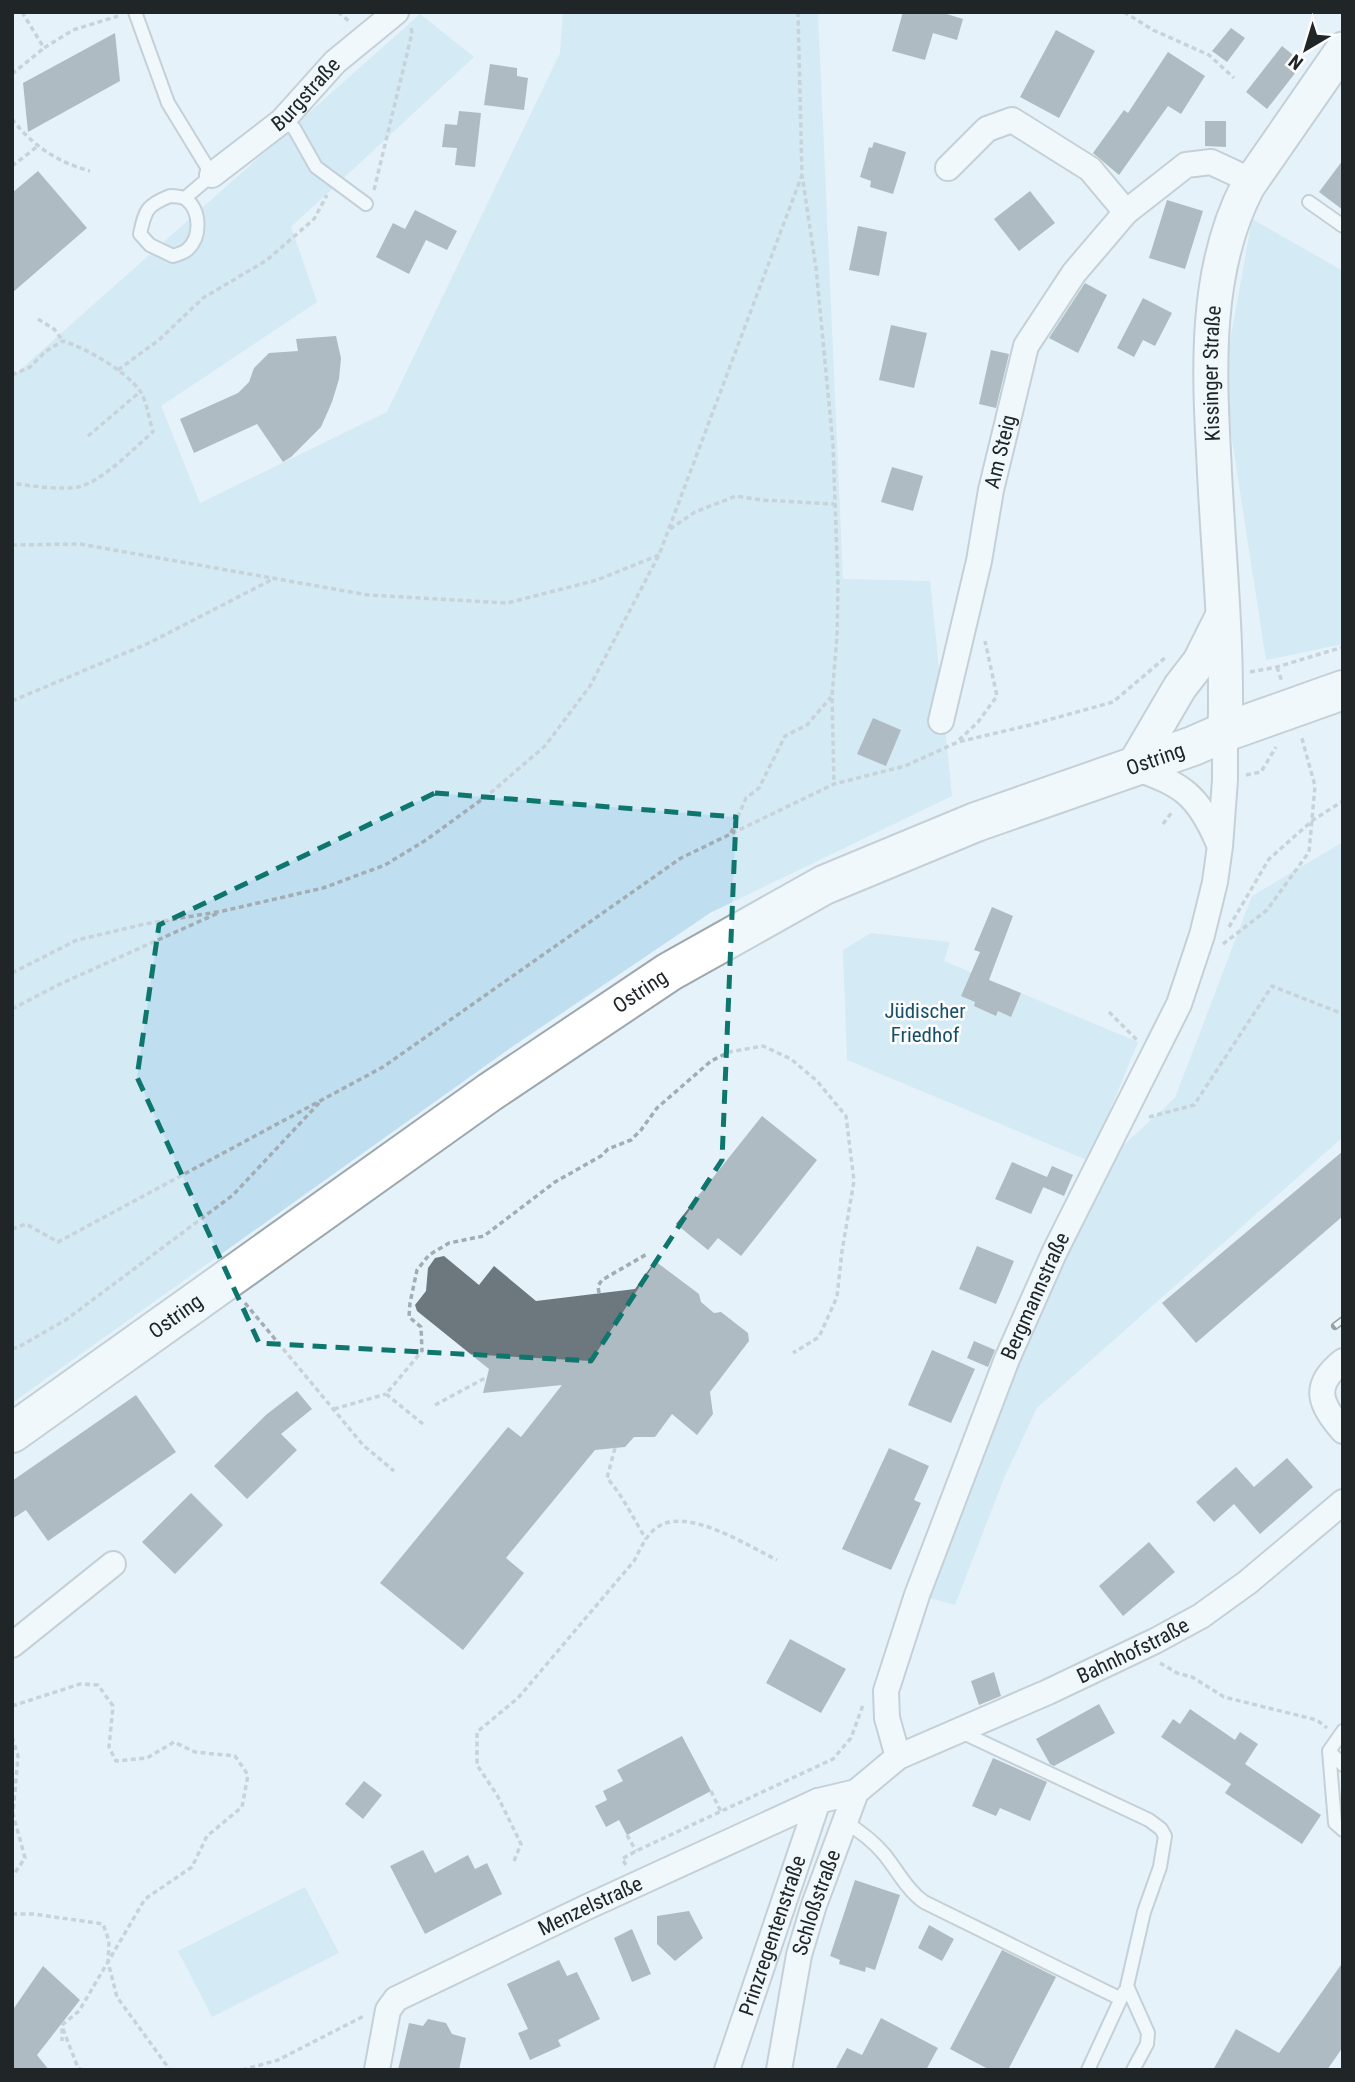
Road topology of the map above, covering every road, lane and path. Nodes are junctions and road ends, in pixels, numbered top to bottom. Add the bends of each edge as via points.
1 (22, 12) edge
2 (135, 12) edge
3 (798, 12) edge
4 (1124, 12) edge
5 (119, 16) dead end
6 (403, 18) edge
7 (44, 48) junction
8 (1343, 49) edge
9 (12, 74) edge
10 (1234, 78) dead end
11 (12, 119) edge
12 (282, 121) junction
13 (38, 146) junction
14 (12, 166) edge
15 (948, 168) dead end
16 (90, 170) dead end
17 (212, 175) junction
18 (802, 175) junction
19 (335, 181) junction
20 (1248, 186) junction
21 (373, 192) dead end
22 (185, 198) junction
23 (1309, 202) dead end
24 (366, 204) dead end
25 (1126, 212) junction
26 (1343, 226) edge
27 (38, 319) dead end
28 (63, 341) junction
29 (118, 371) junction
30 (12, 375) edge
31 (141, 391) junction
32 (88, 436) dead end
33 (12, 482) edge
34 (834, 504) junction
35 (668, 531) junction
36 (12, 545) edge
37 (659, 555) junction
38 (274, 579) junction
39 (1222, 617) junction
40 (984, 635) dead end
41 (1343, 647) edge
42 (1173, 651) dead end
43 (1227, 677) junction
44 (1343, 690) edge
45 (832, 696) junction
46 (12, 701) edge
47 (941, 721) dead end
48 (1225, 732) junction
49 (1301, 735) dead end
50 (958, 741) junction
51 (1133, 767) junction
52 (835, 784) junction
53 (1343, 801) edge
54 (1313, 820) junction
55 (730, 835) junction
56 (1220, 846) junction
57 (223, 911) junction
58 (1210, 941) junction
59 (12, 973) edge
60 (12, 1009) edge
61 (1109, 1012) dead end
62 (1343, 1013) edge
63 (1134, 1037) dead end
64 (323, 1099) junction
65 (1120, 1125) junction
66 (12, 1229) edge
67 (646, 1254) dead end
68 (599, 1293) dead end
69 (242, 1299) dead end
70 (12, 1348) edge
71 (793, 1353) dead end
72 (1343, 1361) edge
73 (487, 1377) dead end
74 (386, 1394) junction
75 (435, 1405) dead end
76 (334, 1409) junction
77 (423, 1424) dead end
78 (1343, 1431) edge
79 (12, 1433) edge
80 (615, 1448) dead end
81 (394, 1471) dead end
82 (1343, 1502) edge
83 (646, 1539) junction
84 (777, 1560) dead end
85 (113, 1564) dead end
86 (12, 1645) edge
87 (1137, 1650) junction
88 (866, 1696) dead end
89 (12, 1706) edge
90 (959, 1730) junction
91 (1341, 1734) edge
92 (12, 1737) edge
93 (1329, 1751) junction
94 (898, 1756) junction
95 (1343, 1765) edge
96 (711, 1791) dead end
97 (856, 1792) junction
98 (818, 1801) junction
99 (722, 1812) junction
100 (845, 1822) junction
101 (1343, 1829) edge
102 (627, 1835) dead end
103 (514, 1861) dead end
104 (12, 1877) edge
105 (12, 1914) edge
106 (108, 1962) junction
107 (1127, 1986) junction
108 (396, 1999) junction
109 (1121, 2000) junction
110 (62, 2025) junction
111 (62, 2040) dead end
112 (83, 2070) edge
113 (170, 2070) edge
114 (242, 2070) edge
115 (377, 2070) edge
116 (727, 2070) edge
117 (779, 2070) edge
118 (1088, 2070) edge
119 (1133, 2070) edge

1 - 7 path
2 - 17 lane via 168,103
3 - 18 path
4 - 10 path via 1209,55
5 - 7 path via 73,30
6 - 12 street, Burgstraße via 335,62
6 - 21 path via 412,33
7 - 9 path
8 - 20 street, Kissinger Straße
11 - 13 path
12 - 17 street, Burgstraße
12 - 19 lane via 294,128 316,167
13 - 14 path
13 - 16 path via 57,160
15 - 25 street via 987,129 1012,120 1090,169
17 - 22 lane
18 - 34 path via 816,268
18 - 35 path
19 - 24 lane
19 - 29 path via 314,219 267,260 203,298
20 - 25 street, Am Steig via 1240,175 1212,162 1186,165
20 - 39 street, Kissinger Straße via 1223,253 1213,314 1210,384
22 - 22 lane via 170,195 153,203 144,215 140,234 150,245 173,256 187,251 196,239 198,223
23 - 26 lane
25 - 47 street, Am Steig via 1074,273 1026,346
27 - 28 path
28 - 29 path via 82,346
28 - 30 path
29 - 31 path
31 - 32 path
31 - 33 path via 153,432 100,477 78,487
34 - 35 path via 736,496 695,512
34 - 45 path via 838,584
35 - 37 path
36 - 38 path via 80,544
37 - 38 path via 597,580 508,603 368,595
37 - 57 path via 590,686 545,746 488,795 385,865 323,888
38 - 46 path via 149,643
39 - 43 street, Kissinger Straße
39 - 51 street via 1200,662
40 - 50 path via 997,696
41 - 43 path
42 - 50 path via 1112,702
43 - 48 street, Kissinger Straße
44 - 48 main road, Ostring
45 - 52 path
45 - 55 path via 807,725 785,736 759,788 746,798
48 - 51 main road, Ostring
48 - 56 street, Bergmannstraße
49 - 54 path via 1315,786
50 - 52 path via 905,766
51 - 56 street via 1186,792 1206,814
51 - 79 main road, Ostring via 976,822 824,885 669,972 490,1092
52 - 55 path
53 - 54 path
54 - 58 path via 1269,859 1223,937
54 - 58 path via 1309,852 1267,910
55 - 64 path via 681,858 383,1067
56 - 58 street, Bergmannstraße
57 - 59 path via 77,940
57 - 60 path
58 - 65 street, Bergmannstraße
61 - 63 path
62 - 65 path via 1272,986 1194,1105
64 - 66 path via 58,1242 26,1224
64 - 70 path via 233,1195 68,1319
65 - 94 street, Bergmannstraße via 1055,1251 1007,1359 917,1595 886,1691 887,1718
67 - 68 path via 603,1280
69 - 76 path
71 - 74 path via 819,1337 837,1297 854,1181 846,1116 791,1059 762,1046 711,1060 657,1108 631,1140 555,1182 484,1236 449,1243 429,1255 417,1270 410,1303 410,1317 421,1327 422,1351
72 - 78 street via 1324,1381 1321,1398
73 - 75 path
74 - 76 path
74 - 77 path
76 - 81 path via 363,1445
80 - 83 path via 607,1478
82 - 87 street, Bahnhofstraße via 1225,1599
83 - 84 path via 666,1522 684,1520
83 - 103 path via 634,1561 518,1698 477,1732 477,1765 498,1794 521,1844
85 - 86 street
87 - 90 street, Bahnhofstraße
87 - 91 path via 1224,1697 1317,1720
88 - 99 path via 851,1738 834,1759
89 - 106 path via 80,1684 98,1685 113,1706 109,1746 116,1762 147,1758 174,1742 195,1752 235,1756 248,1775 242,1807 207,1836 192,1867 145,1899
90 - 94 street, Bahnhofstraße
90 - 107 lane via 1161,1829 1165,1836 1160,1867
91 - 93 lane
92 - 104 path via 18,1756 13,1814 25,1858
93 - 95 lane
93 - 101 lane via 1335,1823
94 - 97 street, Schloßstraße
96 - 99 path
97 - 98 street, Menzelstraße
97 - 100 street, Schloßstraße
98 - 108 street, Menzelstraße
98 - 116 street, Prinzregentenstraße
99 - 102 path via 636,1851
100 - 109 lane via 865,1834 923,1902
100 - 117 street, Schloßstraße via 799,1955
105 - 106 path via 103,1924 109,1941
106 - 110 path via 79,2011
106 - 113 path via 117,1997
107 - 109 lane
107 - 119 lane via 1148,2033
108 - 114 path via 278,2060
108 - 115 street via 388,2010
109 - 118 lane
110 - 111 path
110 - 112 path via 78,2068

